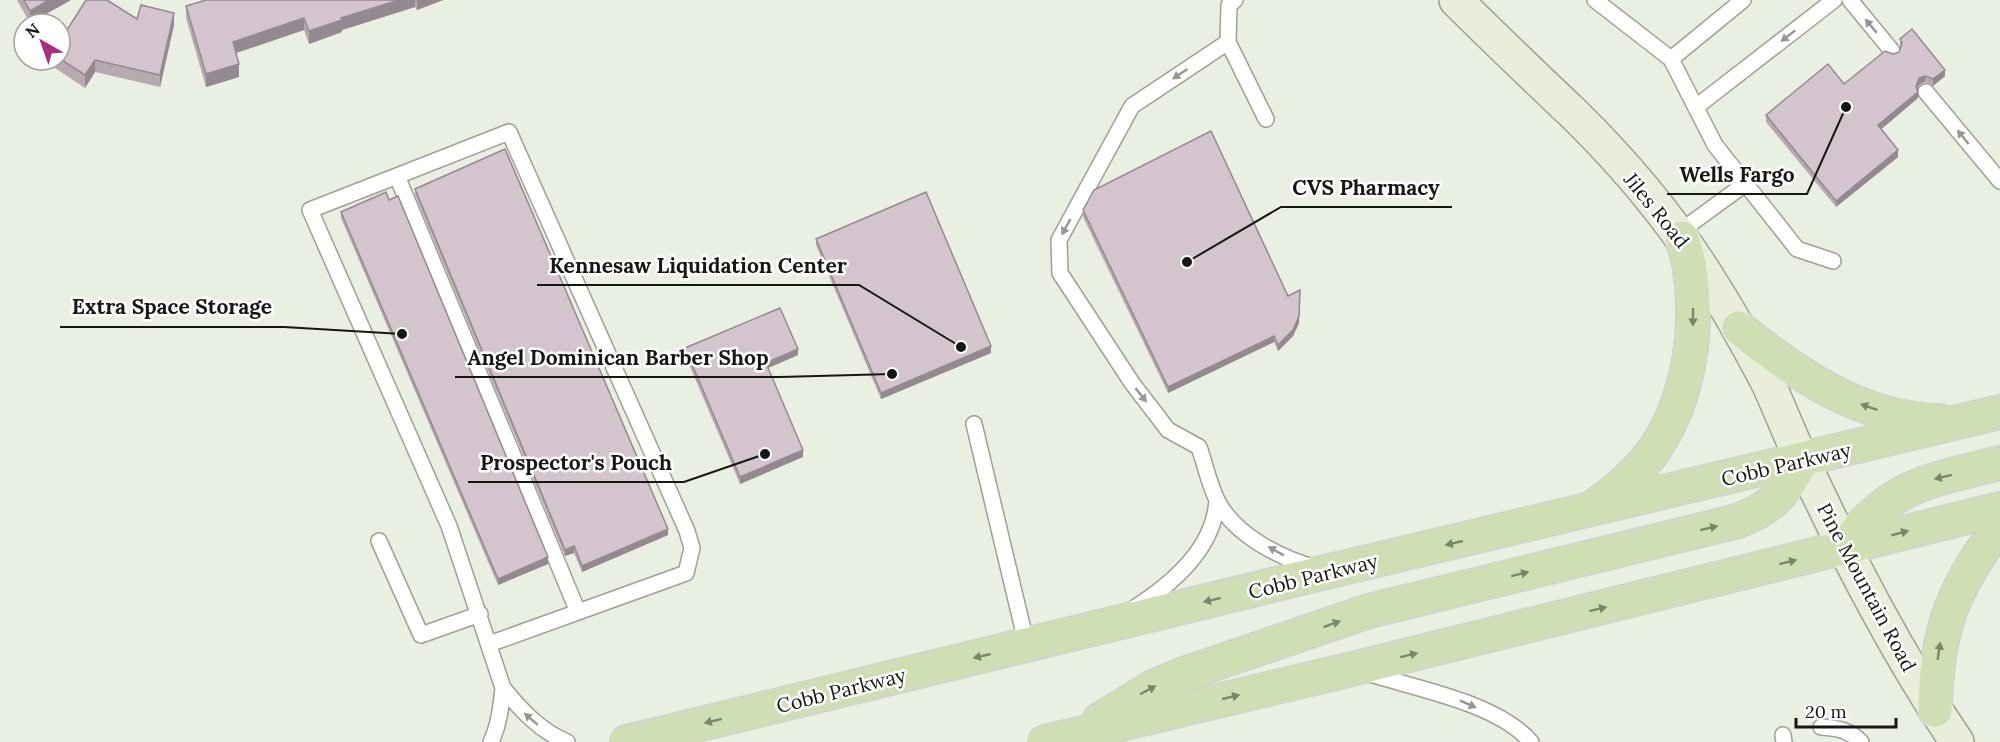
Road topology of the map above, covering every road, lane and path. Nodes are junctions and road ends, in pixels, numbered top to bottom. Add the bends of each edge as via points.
1 (1235, 0) edge
2 (1456, 0) edge
3 (1595, 0) edge
4 (1743, 0) edge
5 (1834, 0) edge
6 (1850, 0) edge
7 (1228, 42) junction
8 (1892, 51) edge
9 (1671, 59) junction
10 (1926, 92) dead end
11 (1696, 107) junction
12 (1266, 119) dead end
13 (397, 176) junction
14 (2000, 181) edge
15 (1745, 184) junction
16 (1680, 236) junction
17 (1833, 261) dead end
18 (1739, 328) junction
19 (2000, 412) edge
20 (1968, 420) junction
21 (974, 424) dead end
22 (1802, 460) junction
23 (2000, 463) edge
24 (1217, 500) junction
25 (2000, 508) edge
26 (1586, 512) junction
27 (2000, 526) edge
28 (379, 542) dead end
29 (1844, 548) junction
30 (1330, 572) junction
31 (578, 612) junction
32 (480, 614) junction
33 (1105, 627) junction
34 (489, 644) junction
35 (1027, 646) junction
36 (1352, 669) junction
37 (503, 688) junction
38 (1935, 710) junction
39 (1821, 727) dead end
40 (1096, 737) edge
41 (491, 742) edge
42 (567, 742) edge
43 (627, 742) edge
44 (1045, 742) edge
45 (1531, 742) edge
46 (1861, 742) edge
47 (1957, 742) edge

1 - 7 lane via 1229,5
2 - 16 street, Jiles Road via 1575,115
3 - 9 lane
4 - 9 lane
5 -> 11 lane
8 -> 6 lane
7 - 12 lane
7 -> 24 lane via 1132,106 1059,240 1060,273 1132,383 1168,430 1200,447
9 - 11 lane
14 -> 10 lane
11 - 15 lane via 1714,145
13 - 31 lane
13 - 31 lane via 509,132 687,531 692,548 686,573
13 - 32 lane via 310,210 449,526
15 - 16 lane
15 - 17 lane via 1797,249
16 - 18 street, Jiles Road
16 -> 26 main road via 1690,268 1693,298 1682,388 1656,449 1608,497
20 -> 18 main road via 1903,418 1867,407 1803,375
18 - 22 street, Jiles Road
19 - 20 main road, Cobb Parkway
20 - 22 main road, Cobb Parkway
21 - 35 lane
22 - 26 main road, Cobb Parkway
22 - 29 street, Pine Mountain Road
40 -> 22 main road via 1107,714 1153,687 1369,611 1759,513 1788,484
23 -> 29 main road via 1937,478 1904,491 1867,518
30 -> 24 lane via 1304,565 1256,540 1237,526
24 - 33 lane via 1208,537 1195,555 1171,581
29 -> 25 main road
26 -> 30 main road, Cobb Parkway
38 -> 27 main road via 1935,678 1947,618 1970,568
28 - 32 lane via 421,634
36 -> 29 main road
29 - 38 street, Pine Mountain Road
30 -> 33 main road, Cobb Parkway
31 - 34 lane
32 - 34 lane
33 - 35 main road, Cobb Parkway
34 - 37 lane
35 -> 43 main road, Cobb Parkway
40 -> 36 main road via 1139,719
36 -> 45 lane via 1448,695 1514,727
37 - 41 lane
42 -> 37 lane via 540,727
38 - 47 street, Pine Mountain Road
39 - 46 lane via 1848,731
40 - 44 main road

